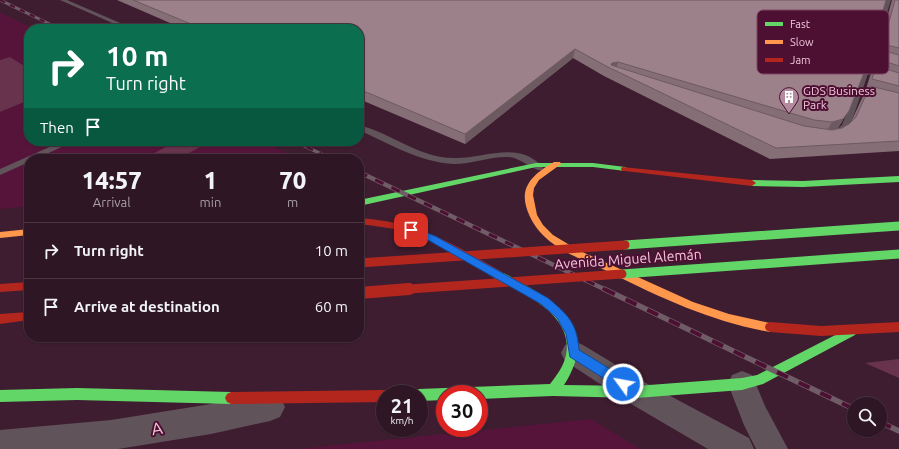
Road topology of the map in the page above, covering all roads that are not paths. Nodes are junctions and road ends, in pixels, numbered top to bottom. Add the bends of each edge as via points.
1 (63, 0) edge
2 (888, 0) edge
3 (886, 10) edge
4 (119, 24) edge
5 (868, 74) edge
6 (364, 129) edge
7 (830, 136) edge
8 (59, 146) edge
9 (40, 154) edge
10 (24, 161) edge
11 (557, 164) junction
12 (536, 165) junction
13 (0, 172) edge
14 (543, 172) junction
15 (899, 179) edge
16 (364, 202) edge
17 (364, 221) edge
18 (899, 226) edge
19 (24, 233) edge
20 (0, 235) edge
21 (899, 254) edge
22 (364, 263) edge
23 (24, 286) edge
24 (0, 288) edge
25 (364, 293) edge
26 (24, 317) edge
27 (0, 319) edge
28 (899, 327) edge
29 (853, 331) junction
30 (574, 353) junction
31 (742, 384) junction
32 (553, 390) junction
33 (636, 392) junction
34 (428, 395) edge
35 (0, 396) edge
36 (376, 396) edge
37 (311, 399) junction
38 (18, 446) edge
39 (738, 449) edge
40 (772, 449) edge

1 - 4 lane
2 - 3 lane
5 - 7 lane via 863,92 846,126
6 - 12 lane via 414,151 453,162 510,154 524,157
8 - 9 lane
10 - 13 lane
11 - 12 highway
11 - 14 highway
11 - 15 highway via 593,165 760,184
12 - 14 lane
12 - 16 highway
14 - 29 highway via 530,186 530,212 538,225 573,251 646,286 746,324
17 - 30 highway via 411,230 432,238 545,301 561,315 572,334
18 - 22 highway, Avenida Miguel Alemán, bridge
19 - 20 highway
21 - 25 highway, Avenida Miguel Alemán, bridge
23 - 24 highway
26 - 27 highway
28 - 29 highway
29 - 31 highway via 759,380
30 - 32 highway via 566,374
30 - 33 street
31 - 33 highway
31 - 40 street via 754,415
32 - 33 highway
32 - 34 highway
33 - 39 street
35 - 37 highway via 59,393
36 - 37 highway
37 - 38 street, A via 126,433

